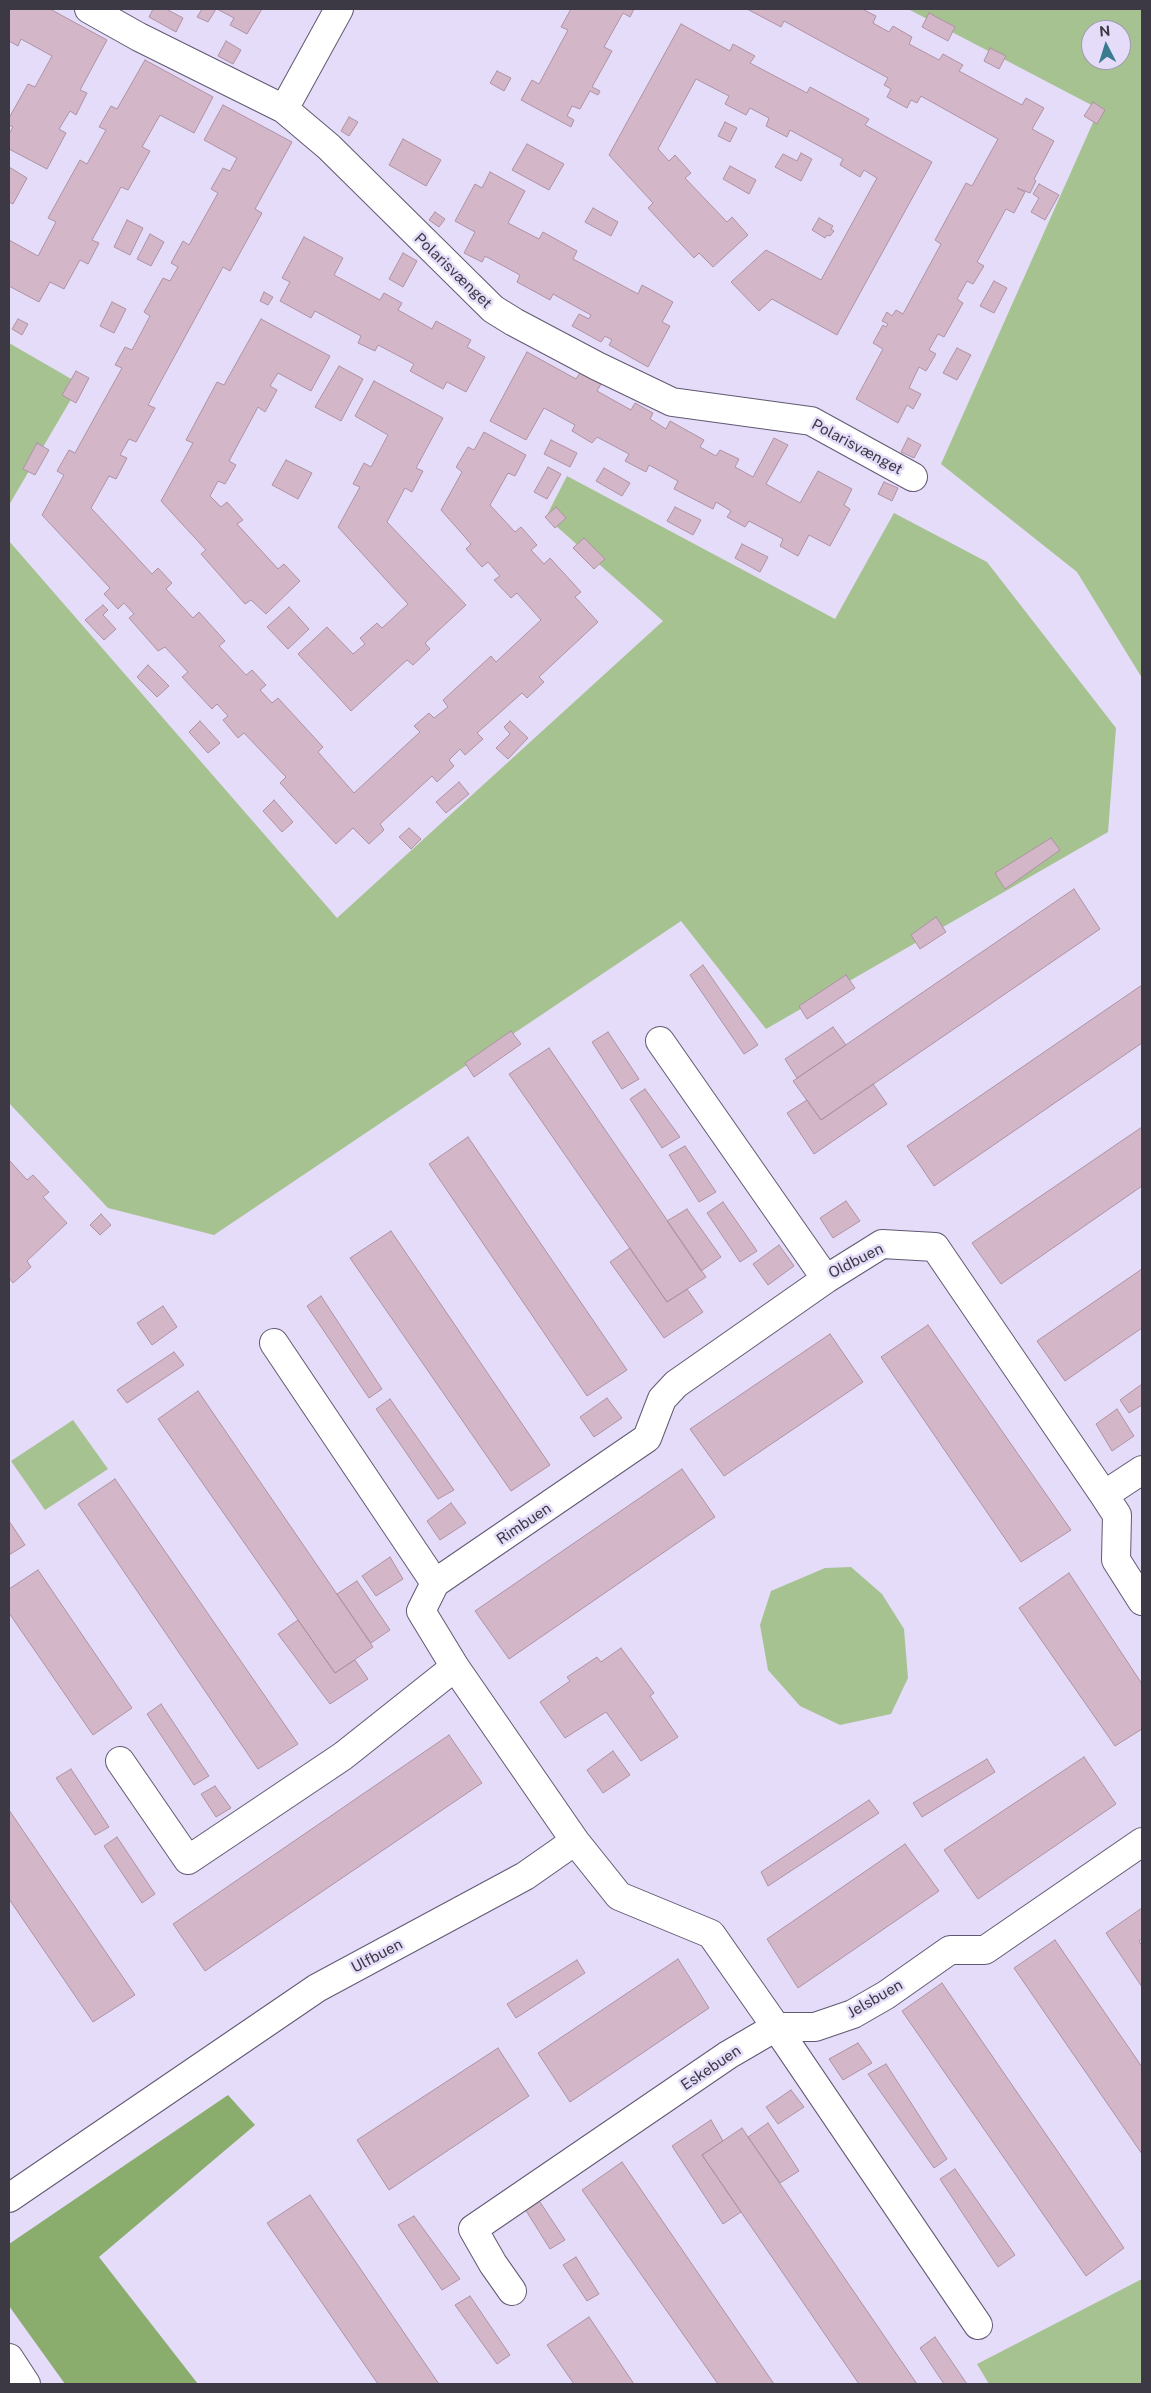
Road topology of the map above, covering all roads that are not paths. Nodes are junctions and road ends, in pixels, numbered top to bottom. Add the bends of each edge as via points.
1 (89, 9) edge
2 (339, 9) edge
3 (284, 109) junction
4 (913, 477) dead end
5 (660, 1041) dead end
6 (826, 1279) junction
7 (274, 1343) dead end
8 (1142, 1470) edge
9 (1104, 1495) junction
10 (435, 1583) junction
11 (1142, 1601) edge
12 (455, 1667) junction
13 (120, 1761) dead end
14 (575, 1841) junction
15 (1142, 1842) edge
16 (776, 2027) junction
17 (9, 2198) edge
18 (512, 2291) dead end
19 (978, 2325) dead end
20 (9, 2358) edge
21 (26, 2384) edge

1 - 3 street, Polarisvænget
2 - 3 street
3 - 4 street, Polarisvænget via 329,147 493,309 514,322 672,402 811,421
5 - 6 street, Oldbuen
6 - 9 street, Oldbuen via 882,1244 935,1247
6 - 10 street, Rimbuen via 676,1384 662,1399 647,1438
7 - 10 street
8 - 9 street
9 - 11 street via 1117,1515 1116,1560
10 - 12 street via 421,1612
12 - 13 street via 343,1756 188,1860
12 - 14 street
14 - 16 street via 619,1896 711,1934
14 - 17 street, Ulfbuen via 525,1876 317,1988
15 - 16 street, Jelsbuen via 985,1950 950,1950 853,2014 815,2027
16 - 18 street, Eskebuen via 728,2055 473,2229
16 - 19 street
20 - 21 street

